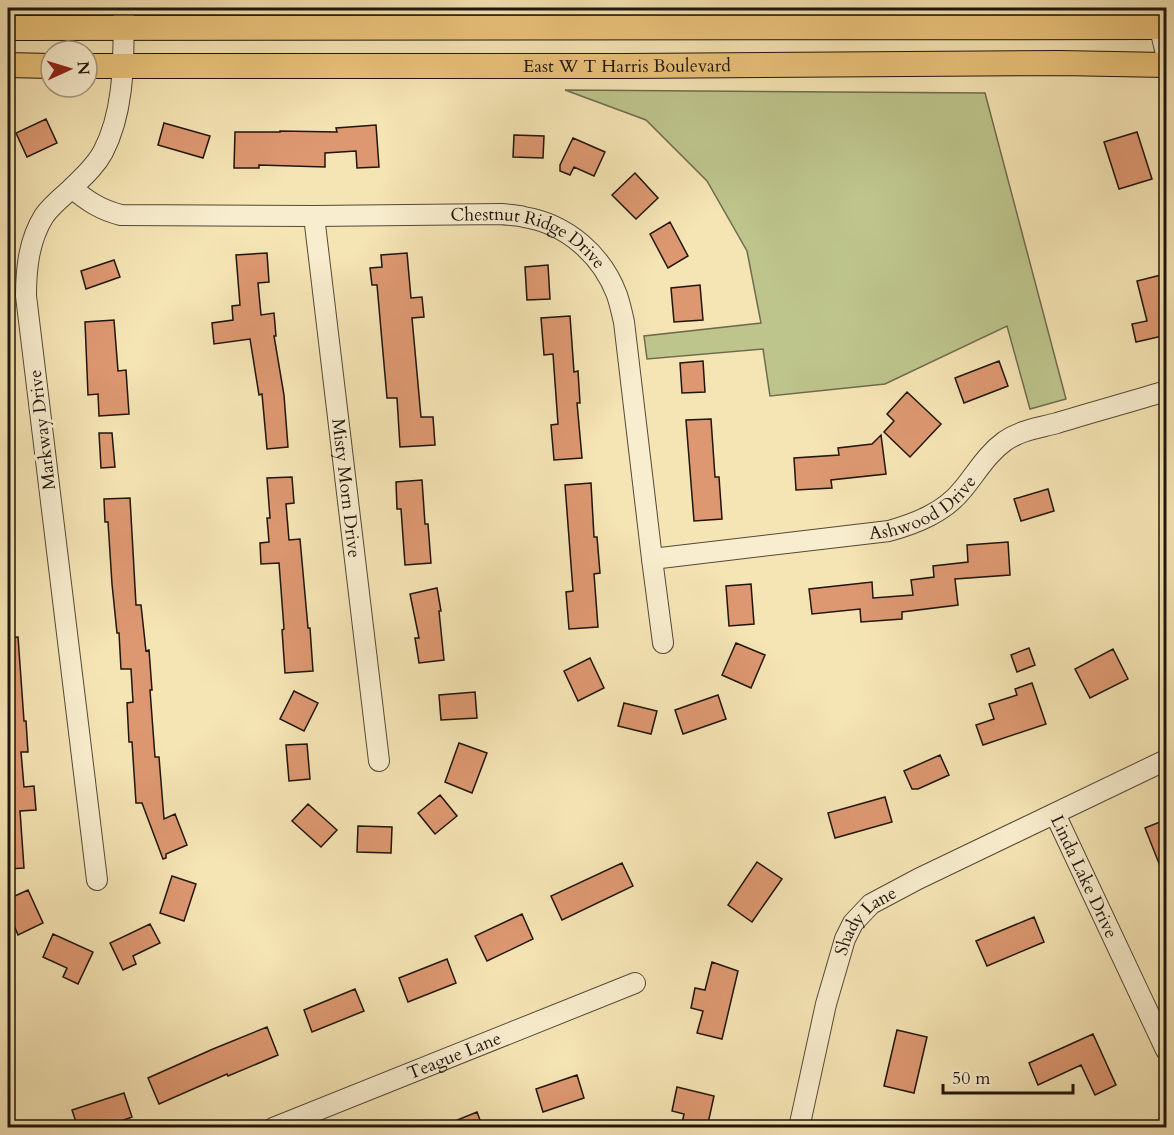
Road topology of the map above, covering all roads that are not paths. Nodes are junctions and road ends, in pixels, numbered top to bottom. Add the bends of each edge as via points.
1 (124, 18) edge
2 (1160, 21) edge
3 (8, 28) edge
4 (1167, 54) edge
5 (8, 65) edge
6 (1167, 65) edge
7 (39, 66) edge
8 (99, 66) edge
9 (123, 66) junction
10 (72, 188) junction
11 (314, 216) junction
12 (1167, 391) edge
13 (652, 559) junction
14 (663, 643) dead end
15 (1167, 760) edge
16 (379, 761) dead end
17 (1055, 814) junction
18 (97, 879) dead end
19 (634, 982) dead end
20 (1167, 1050) edge
21 (273, 1128) edge
22 (799, 1128) edge

1 - 2 main road
1 - 3 main road
1 - 9 street, Markway Drive
2 - 4 street
5 - 7 main road
6 - 9 main road, East W T Harris Boulevard
8 - 9 main road, East W T Harris Boulevard
9 - 10 street, Markway Drive via 112,133 102,154
10 - 11 street, Chestnut Ridge Drive via 94,206 121,215
10 - 18 street, Markway Drive via 45,215 35,232 26,289
11 - 13 street, Chestnut Ridge Drive via 501,214 550,224 584,244 613,285 624,322
11 - 16 street, Misty Morn Drive
12 - 13 street, Ashwood Drive via 1016,435 987,456 956,497 914,524 889,531
13 - 14 street, Chestnut Ridge Drive
15 - 17 street, Linda Lake Drive
17 - 20 street, Linda Lake Drive
17 - 22 street, Shady Lane via 864,909 845,939 826,1004
19 - 21 street, Teague Lane

